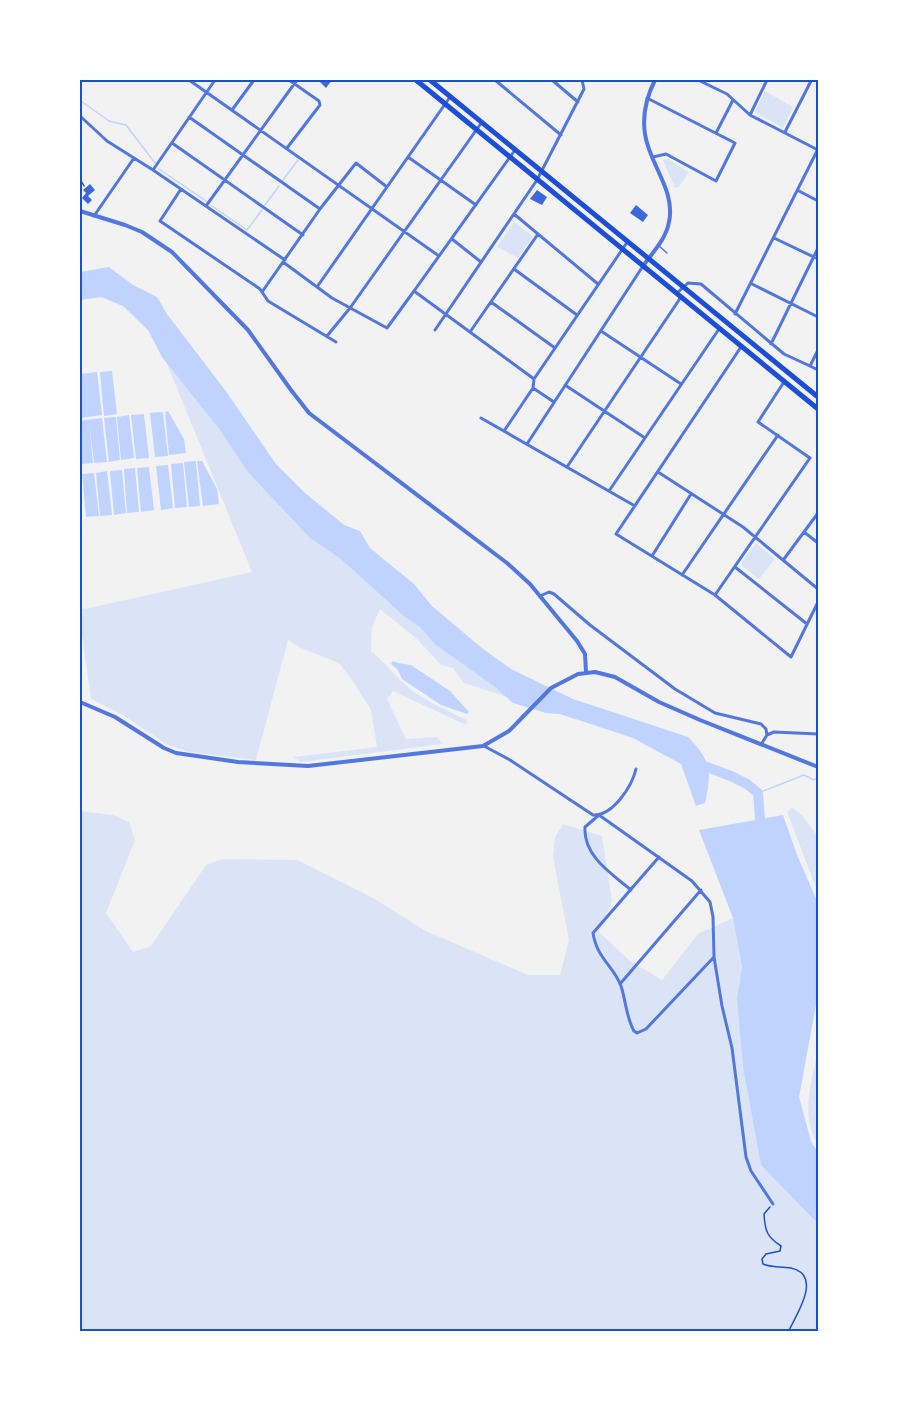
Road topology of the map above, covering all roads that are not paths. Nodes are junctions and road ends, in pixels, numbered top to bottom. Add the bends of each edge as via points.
1 (189, 80) edge
2 (215, 80) edge
3 (254, 80) edge
4 (290, 80) edge
5 (416, 80) edge
6 (430, 80) edge
7 (495, 80) edge
8 (552, 80) edge
9 (582, 80) edge
10 (655, 80) edge
11 (698, 80) edge
12 (767, 80) edge
13 (296, 81) edge
14 (811, 81) edge
15 (206, 92) junction
16 (450, 97) junction
17 (647, 98) junction
18 (734, 100) junction
19 (578, 102) junction
20 (445, 104) junction
21 (232, 110) junction
22 (750, 115) junction
23 (80, 116) edge
24 (189, 117) junction
25 (482, 122) junction
26 (476, 129) junction
27 (261, 130) junction
28 (785, 132) junction
29 (716, 133) junction
30 (561, 135) junction
31 (172, 143) junction
32 (287, 148) junction
33 (515, 150) junction
34 (818, 150) edge
35 (243, 154) junction
36 (408, 157) junction
37 (510, 157) junction
38 (134, 158) junction
39 (653, 158) junction
40 (153, 170) junction
41 (542, 172) junction
42 (224, 180) junction
43 (440, 180) junction
44 (537, 180) junction
45 (339, 184) junction
46 (387, 187) junction
47 (181, 189) junction
48 (798, 191) junction
49 (819, 201) edge
50 (476, 205) junction
51 (206, 206) junction
52 (372, 208) junction
53 (320, 209) junction
54 (80, 211) edge
55 (514, 214) junction
56 (94, 216) junction
57 (404, 231) junction
58 (538, 234) junction
59 (303, 235) junction
60 (774, 238) junction
61 (451, 239) junction
62 (628, 241) junction
63 (658, 245) junction
64 (819, 248) edge
65 (623, 249) junction
66 (667, 253) dead end
67 (439, 256) junction
68 (649, 258) junction
69 (816, 258) edge
70 (284, 261) junction
71 (481, 262) junction
72 (643, 266) junction
73 (514, 269) junction
74 (752, 284) junction
75 (598, 285) junction
76 (683, 286) junction
77 (318, 287) junction
78 (414, 291) junction
79 (262, 292) junction
80 (679, 295) junction
81 (491, 302) junction
82 (791, 303) junction
83 (350, 308) junction
84 (445, 314) junction
85 (735, 314) junction
86 (577, 315) junction
87 (819, 317) edge
88 (720, 328) junction
89 (435, 330) dead end
90 (601, 331) junction
91 (470, 332) junction
92 (327, 336) junction
93 (336, 342) dead end
94 (771, 344) junction
95 (742, 346) junction
96 (555, 348) junction
97 (819, 350) edge
98 (640, 357) junction
99 (810, 366) junction
100 (819, 370) edge
101 (534, 379) junction
102 (785, 381) junction
103 (681, 384) junction
104 (566, 385) junction
105 (533, 388) junction
106 (819, 397) edge
107 (554, 402) junction
108 (819, 409) edge
109 (604, 411) junction
110 (481, 418) dead end
111 (504, 431) junction
112 (778, 435) junction
113 (645, 438) junction
114 (527, 444) junction
115 (567, 467) junction
116 (658, 472) junction
117 (609, 491) junction
118 (691, 494) junction
119 (635, 506) junction
120 (819, 513) edge
121 (724, 514) junction
122 (804, 532) junction
123 (756, 537) junction
124 (819, 543) edge
125 (652, 556) junction
126 (784, 560) junction
127 (735, 567) junction
128 (682, 575) junction
129 (819, 590) edge
130 (540, 596) junction
131 (715, 596) junction
132 (819, 602) edge
133 (807, 624) junction
134 (586, 672) junction
135 (80, 702) edge
136 (819, 734) edge
137 (767, 735) junction
138 (762, 743) junction
139 (483, 746) junction
140 (819, 767) edge
141 (636, 769) dead end
142 (598, 815) junction
143 (659, 857) junction
144 (631, 890) junction
145 (700, 890) junction
146 (714, 957) junction
147 (620, 984) junction
148 (773, 1204) road end

1 - 15 street
2 - 15 street
3 - 21 street
4 - 13 street
5 - 20 highway
6 - 16 highway
7 - 30 street
8 - 19 street
9 - 19 street via 584,89
10 - 17 street
11 - 18 street
12 - 22 street
13 - 27 street
13 - 32 street via 320,105
14 - 28 street
15 - 21 street
15 - 24 street
16 - 20 street
16 - 25 highway
17 - 29 street
17 - 39 street via 644,132
18 - 22 street
18 - 29 street
19 - 30 street
20 - 26 highway
20 - 36 street
21 - 27 street
22 - 28 street
23 - 38 street via 107,141
24 - 31 street
24 - 35 street
25 - 26 street
25 - 33 highway
26 - 37 highway
26 - 43 street
27 - 32 street
27 - 35 street
28 - 34 street
29 - 39 street via 735,143 716,181 666,154
30 - 41 street
31 - 40 street
31 - 42 street
32 - 45 street
33 - 37 street
33 - 41 highway
34 - 48 street
35 - 42 street
35 - 53 street
36 - 43 street
36 - 46 street
37 - 44 highway
37 - 50 street
38 - 40 street
38 - 56 street
39 - 63 street via 667,192 670,213
40 - 47 street
41 - 44 street
41 - 62 highway
42 - 51 street
42 - 59 street
43 - 50 street
43 - 57 street
44 - 55 street
44 - 65 highway
45 - 46 street via 356,163
45 - 52 street
45 - 53 street
46 - 52 street
47 - 51 street
47 - 79 street via 160,221
48 - 49 street
48 - 60 street
50 - 61 street
51 - 70 street
52 - 57 street
52 - 77 street
53 - 59 street
54 - 56 street
55 - 58 street
55 - 71 street
56 - 130 street via 142,232 172,252 248,330 309,413 507,563
57 - 67 street
57 - 83 street
58 - 73 street
58 - 75 street
59 - 70 street
60 - 69 street
60 - 74 street
61 - 67 street
61 - 71 street
62 - 65 street
62 - 68 highway
63 - 66 lane
63 - 68 street
64 - 69 street
65 - 72 highway
65 - 75 street
67 - 78 street
68 - 72 street
68 - 76 highway
69 - 82 street
70 - 77 street
70 - 79 street
71 - 84 street
72 - 80 highway
72 - 90 street
73 - 81 street
73 - 86 street
74 - 82 street
74 - 85 street
75 - 86 street
76 - 80 street
76 - 85 street via 701,284
76 - 106 highway
77 - 83 street
78 - 83 street via 387,328
78 - 84 street
79 - 92 street via 268,301
80 - 88 highway
80 - 98 street
81 - 91 street
81 - 96 street
82 - 87 street
82 - 94 street
83 - 92 street
84 - 89 street
84 - 91 street
85 - 94 street
86 - 96 street
88 - 95 highway
88 - 103 street
90 - 98 street
90 - 104 street
91 - 101 street
92 - 93 street
94 - 99 street
95 - 102 highway
95 - 116 street
96 - 101 street
97 - 99 street
98 - 103 street
98 - 109 street
99 - 100 street
101 - 105 street
102 - 108 highway
102 - 112 street via 758,422
103 - 113 street
104 - 107 street
104 - 109 street
105 - 107 street
105 - 111 street
107 - 114 street
109 - 113 street
109 - 115 street
110 - 111 street
111 - 114 street
112 - 121 street
112 - 123 street via 810,458
113 - 117 street
114 - 115 street
115 - 117 street
116 - 118 street
116 - 119 street
117 - 119 street
118 - 121 street
118 - 125 street
119 - 125 street via 616,534
120 - 122 street
121 - 123 street
121 - 128 street
122 - 124 street
122 - 126 street
123 - 126 street
123 - 127 street
125 - 128 street
126 - 129 street
127 - 131 street
127 - 133 street
128 - 131 street
130 - 134 street via 585,654
130 - 137 street via 554,594 675,689 715,713 761,724
131 - 133 street via 791,657
132 - 133 street
134 - 138 street via 615,677 659,702
134 - 139 street via 551,688 509,731
135 - 139 street via 115,717 176,753 238,762 308,766
136 - 137 street
137 - 138 street
138 - 140 street
139 - 142 street
141 - 142 street via 621,798
142 - 143 street
142 - 144 street via 585,827 586,840 598,861
143 - 144 street
143 - 145 street
144 - 147 street via 593,933 599,955
145 - 146 street via 712,910
145 - 147 street
146 - 147 street via 641,1032 634,1031 630,1024
146 - 148 street via 732,1048 746,1157

